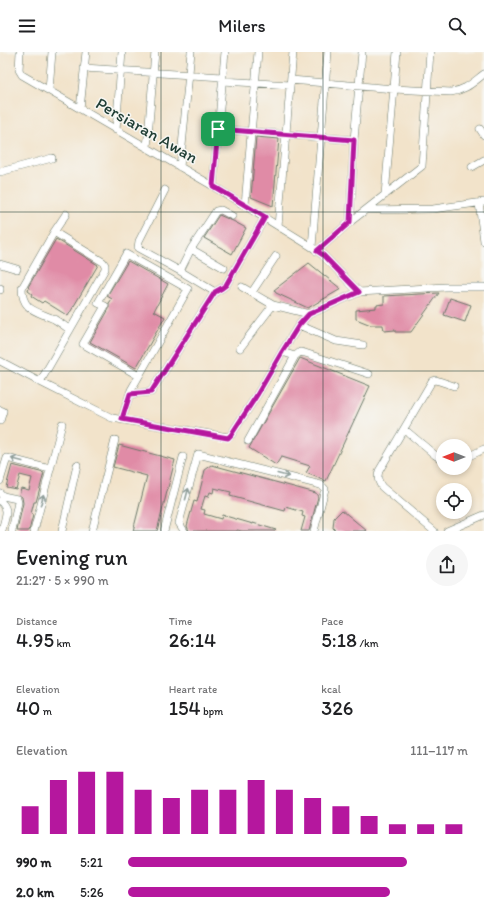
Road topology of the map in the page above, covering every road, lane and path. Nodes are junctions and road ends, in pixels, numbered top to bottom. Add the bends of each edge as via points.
1 (20, 52) edge
2 (52, 52) edge
3 (86, 52) edge
4 (122, 52) edge
5 (154, 52) edge
6 (191, 52) edge
7 (224, 52) edge
8 (258, 52) edge
9 (293, 52) edge
10 (328, 52) edge
11 (362, 52) edge
12 (397, 52) edge
13 (430, 52) edge
14 (84, 68) junction
15 (121, 71) junction
16 (153, 72) junction
17 (484, 74) edge
18 (189, 75) junction
19 (222, 79) junction
20 (256, 83) junction
21 (291, 83) junction
22 (325, 83) junction
23 (359, 86) junction
24 (394, 89) junction
25 (49, 90) junction
26 (428, 91) junction
27 (80, 109) junction
28 (218, 129) junction
29 (116, 130) junction
30 (252, 132) junction
31 (286, 135) junction
32 (321, 138) junction
33 (354, 140) junction
34 (147, 148) junction
35 (52, 158) dead end
36 (484, 160) edge
37 (180, 167) junction
38 (472, 167) dead end
39 (0, 172) edge
40 (213, 186) junction
41 (165, 190) dead end
42 (385, 195) junction
43 (481, 203) edge
44 (245, 205) junction
45 (366, 210) junction
46 (66, 214) dead end
47 (232, 216) dead end
48 (265, 217) junction
49 (350, 222) junction
50 (278, 226) junction
51 (54, 232) junction
52 (484, 241) edge
53 (191, 249) junction
54 (315, 249) junction
55 (276, 256) dead end
56 (0, 264) edge
57 (224, 268) dead end
58 (17, 269) dead end
59 (180, 271) junction
60 (242, 287) dead end
61 (484, 287) edge
62 (215, 292) junction
63 (252, 292) junction
64 (359, 292) junction
65 (273, 305) junction
66 (309, 314) junction
67 (299, 325) junction
68 (70, 330) junction
69 (363, 345) dead end
70 (240, 348) dead end
71 (282, 352) junction
72 (295, 356) junction
73 (0, 361) edge
74 (369, 374) dead end
75 (139, 376) junction
76 (40, 382) junction
77 (454, 386) dead end
78 (130, 394) junction
79 (0, 410) edge
80 (122, 419) junction
81 (0, 421) edge
82 (62, 424) dead end
83 (404, 429) junction
84 (115, 440) dead end
85 (248, 441) dead end
86 (484, 449) edge
87 (472, 455) edge
88 (436, 456) edge
89 (183, 457) dead end
90 (77, 465) dead end
91 (50, 469) junction
92 (0, 481) edge
93 (0, 493) edge
94 (0, 500) edge
95 (484, 515) edge
96 (2, 531) edge
97 (12, 531) edge
98 (34, 531) edge
99 (62, 531) edge
100 (92, 531) edge
101 (164, 531) edge
102 (184, 531) edge
103 (314, 531) edge
104 (434, 531) edge
105 (447, 531) edge

1 - 25 street, Persiaran Awan via 21,73
2 - 25 street
3 - 14 street
4 - 15 street
5 - 16 street
6 - 18 street
7 - 19 street
8 - 20 street
9 - 21 street
10 - 22 street
11 - 23 street
12 - 24 street
13 - 26 street
14 - 15 street
14 - 27 street
15 - 16 street
15 - 29 street
16 - 18 street
16 - 34 street
17 - 26 street via 460,91
18 - 19 street
18 - 37 street
19 - 20 street
19 - 28 street
20 - 21 street
20 - 30 street
21 - 22 street
21 - 31 street
22 - 23 street
22 - 32 street
23 - 24 street
23 - 33 street
24 - 26 street
24 - 42 street
25 - 27 street, Persiaran Awan
26 - 42 street via 422,166
27 - 29 street, Persiaran Awan
28 - 30 street
28 - 40 street
29 - 34 street, Persiaran Awan
30 - 31 street
30 - 44 street
31 - 32 street
31 - 50 street
32 - 33 street
32 - 54 street
33 - 49 street
34 - 37 street, Persiaran Awan
35 - 39 street
36 - 38 street
37 - 40 street, Persiaran Awan
40 - 44 street, Persiaran Awan
41 - 59 street via 139,241 138,248
42 - 45 street
43 - 45 street via 433,209
43 - 52 street
44 - 48 street, Persiaran Awan
45 - 49 street
46 - 51 street
47 - 53 street via 221,210 216,211
48 - 50 street, Persiaran Awan
48 - 62 street via 226,285
49 - 54 street
50 - 54 street, Persiaran Awan
51 - 68 street via 22,288 22,295 27,305
51 - 68 street via 106,265
53 - 57 street
53 - 59 street
54 - 64 street, Persiaran Awan
55 - 63 street
56 - 58 street
59 - 62 street
60 - 63 street
61 - 64 street
62 - 78 street via 151,392
63 - 65 street
64 - 66 street
65 - 66 street
65 - 70 street
66 - 67 street
67 - 69 street via 336,341
67 - 71 street
68 - 76 street
71 - 72 street
71 - 80 street via 228,438
72 - 74 street via 300,352 305,353
72 - 85 street
73 - 76 street
75 - 75 street via 188,289 126,254 98,303 105,306 83,344
75 - 78 street
76 - 80 street via 111,418
77 - 83 street via 432,381
78 - 80 street
79 - 81 street via 3,411
82 - 91 street
83 - 88 street
83 - 104 street via 379,471 378,480 382,487
84 - 100 street
86 - 87 street
89 - 101 street
90 - 99 street
91 -> 92 street via 7,458
98 -> 91 street
93 - 97 street via 17,499 18,502
94 - 96 street via 7,509
95 - 105 street
102 -> 103 street via 179,524 198,454 321,485 325,489

